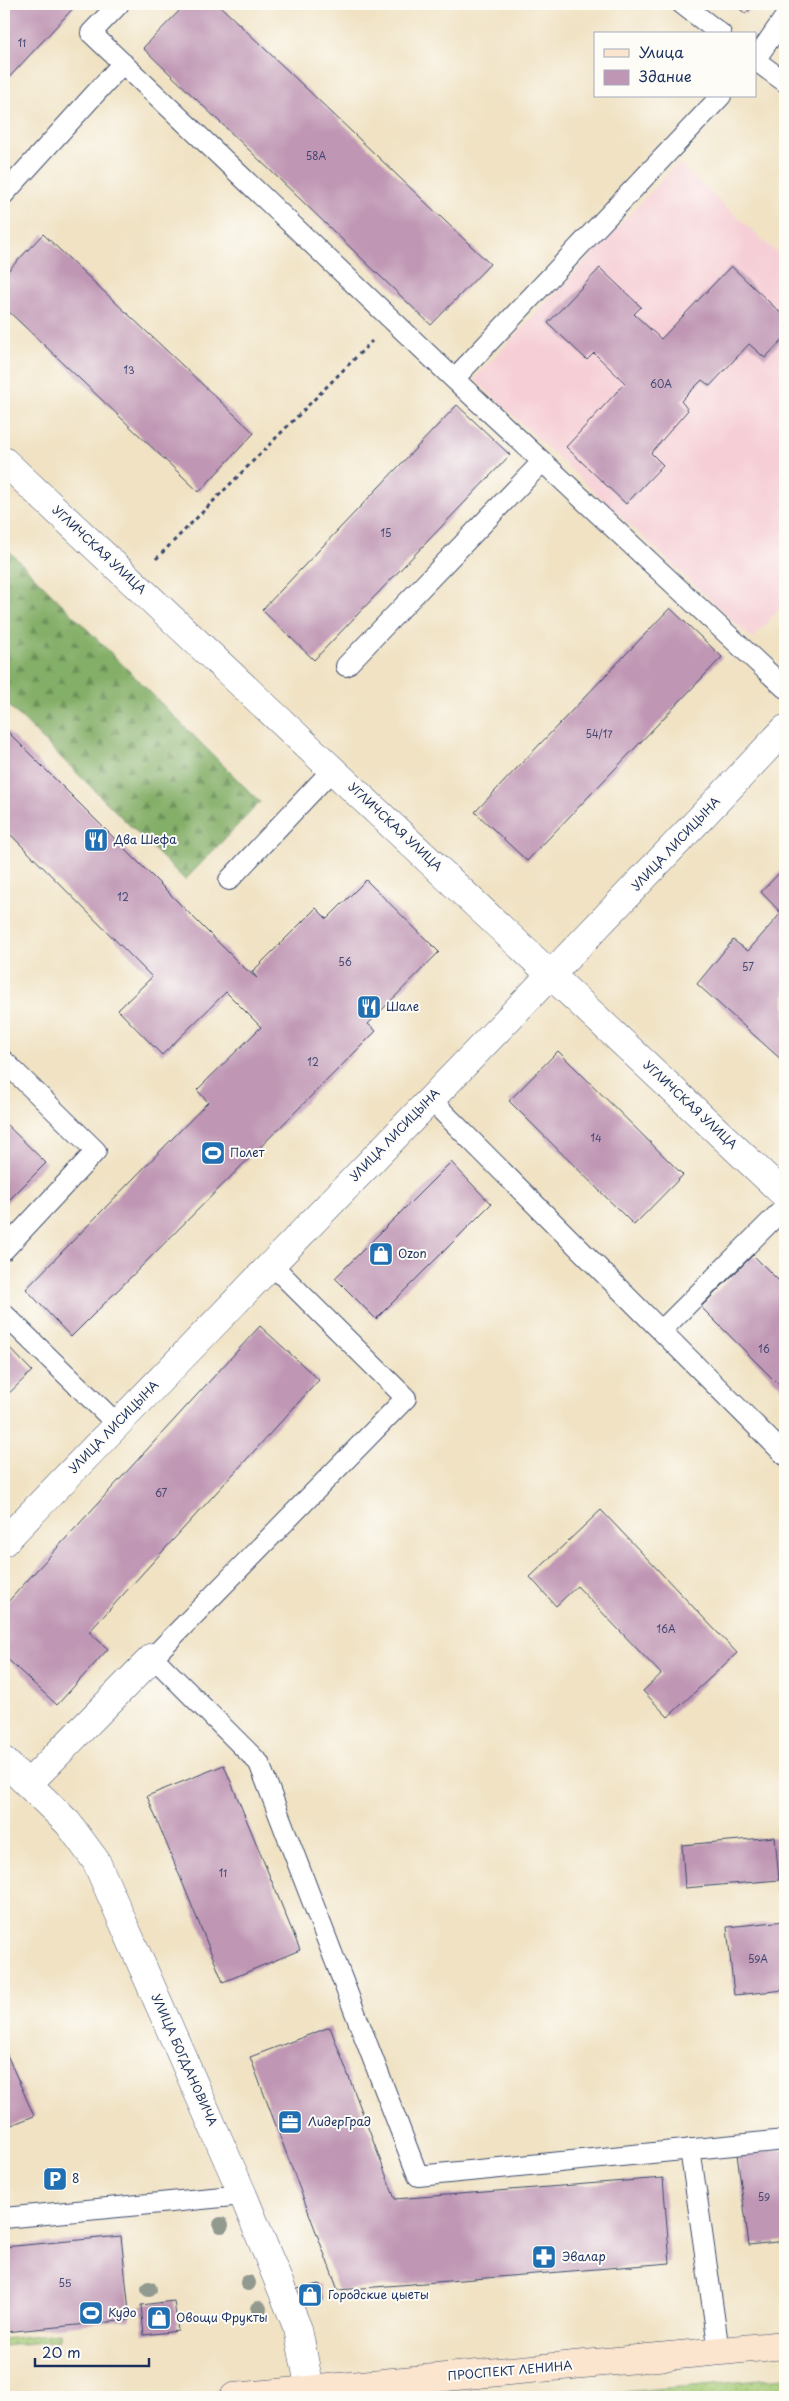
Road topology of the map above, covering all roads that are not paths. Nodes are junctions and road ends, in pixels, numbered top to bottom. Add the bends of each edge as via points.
1 (119, 4) edge
2 (682, 4) edge
3 (785, 17) edge
4 (718, 32) edge
5 (756, 59) edge
6 (756, 61) edge
7 (123, 63) junction
8 (785, 82) edge
9 (719, 98) edge
10 (4, 194) edge
11 (454, 380) junction
12 (4, 460) edge
13 (542, 462) junction
14 (346, 666) dead end
15 (785, 688) edge
16 (785, 729) edge
17 (333, 769) junction
18 (229, 880) dead end
19 (552, 975) junction
20 (4, 1061) edge
21 (430, 1099) junction
22 (785, 1195) edge
23 (785, 1207) edge
24 (4, 1250) edge
25 (271, 1264) junction
26 (4, 1314) edge
27 (662, 1330) junction
28 (117, 1424) junction
29 (785, 1455) edge
30 (4, 1542) edge
31 (153, 1657) junction
32 (4, 1761) edge
33 (28, 1784) junction
34 (785, 2140) edge
35 (690, 2149) junction
36 (243, 2195) junction
37 (4, 2218) edge
38 (785, 2345) edge
39 (719, 2351) junction
40 (311, 2394) edge
41 (234, 2397) edge

1 - 7 lane via 91,34
2 - 4 lane
3 - 5 lane
6 - 8 lane
7 - 10 lane
7 - 11 lane
9 - 11 lane
11 - 13 lane
12 - 17 street, УГЛИЧСКАЯ УЛИЦА
13 - 14 lane
13 - 15 lane
16 - 19 street, УЛИЦА ЛИСИЦЫНА
17 - 18 lane
17 - 19 street, УГЛИЧСКАЯ УЛИЦА
19 - 21 street, УЛИЦА ЛИСИЦЫНА
19 - 22 street, УГЛИЧСКАЯ УЛИЦА
20 - 24 lane via 96,1151
21 - 25 street, УЛИЦА ЛИСИЦЫНА
21 - 27 lane
23 - 27 lane
25 - 28 street, УЛИЦА ЛИСИЦЫНА
25 - 31 lane via 406,1398
26 - 28 lane
27 - 29 lane
28 - 30 street, УЛИЦА ЛИСИЦЫНА
31 - 33 street
31 - 35 lane via 259,1763 418,2176
32 - 33 street, УЛИЦА БОГДАНОВИЧА
33 - 36 street, УЛИЦА БОГДАНОВИЧА via 68,1822 96,1861
34 - 35 lane
35 - 39 lane
36 - 37 lane
36 - 40 street, УЛИЦА БОГДАНОВИЧА via 298,2330
38 - 39 main road, ПРОСПЕКТ ЛЕНИНА
39 - 40 main road, ПРОСПЕКТ ЛЕНИНА
40 - 41 main road, ПРОСПЕКТ ЛЕНИНА

